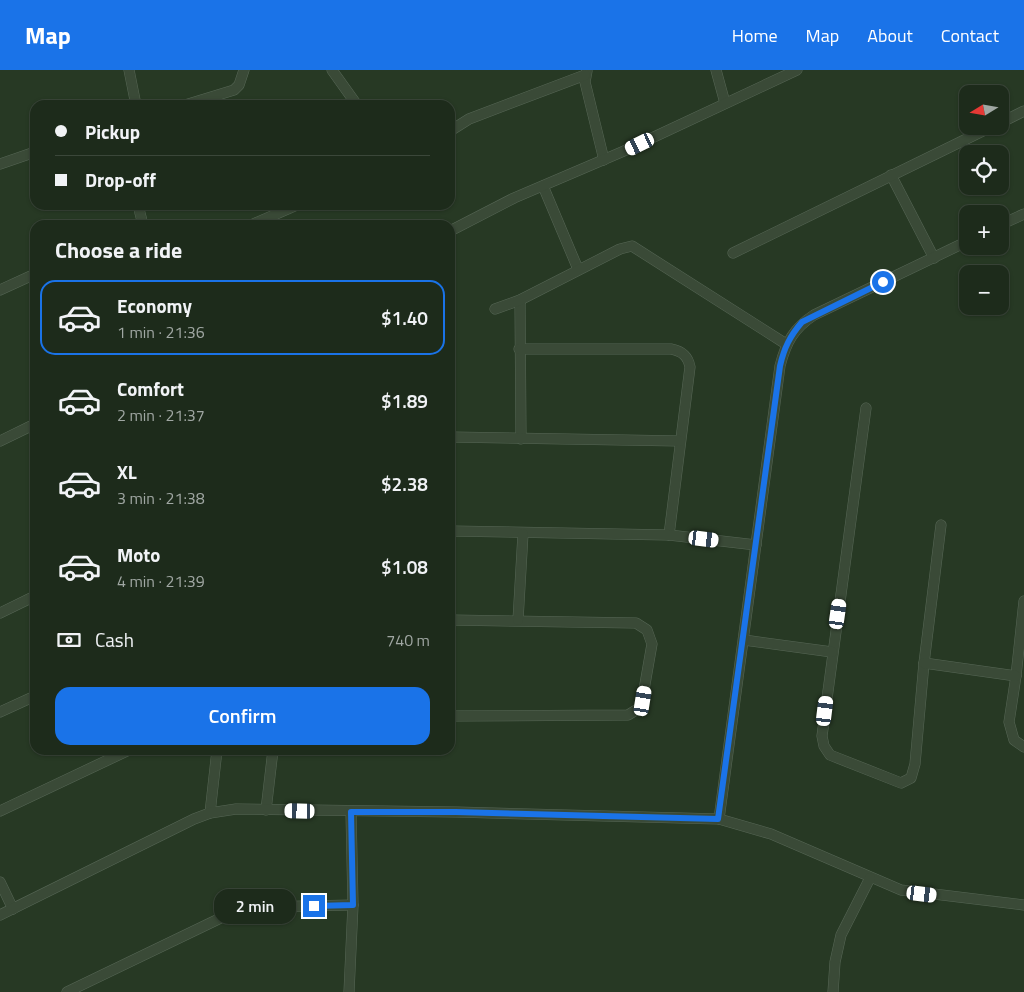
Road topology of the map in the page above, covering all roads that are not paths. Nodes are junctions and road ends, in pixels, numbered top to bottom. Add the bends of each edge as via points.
1 (129, 70) edge
2 (244, 70) edge
3 (332, 70) edge
4 (716, 70) edge
5 (797, 70) edge
6 (587, 72) edge
7 (135, 100) edge
8 (201, 100) edge
9 (353, 100) edge
10 (725, 103) junction
11 (1024, 111) edge
12 (1009, 118) edge
13 (455, 128) edge
14 (974, 135) edge
15 (30, 154) edge
16 (604, 160) junction
17 (0, 164) edge
18 (891, 175) junction
19 (543, 186) junction
20 (286, 210) edge
21 (1024, 214) edge
22 (262, 220) edge
23 (1009, 222) edge
24 (455, 228) edge
25 (959, 246) edge
26 (733, 253) dead end
27 (934, 258) junction
28 (578, 269) junction
29 (30, 276) edge
30 (0, 290) edge
31 (520, 300) junction
32 (495, 309) dead end
33 (786, 344) junction
34 (519, 349) junction
35 (866, 408) dead end
36 (30, 426) edge
37 (455, 438) edge
38 (521, 439) junction
39 (0, 441) edge
40 (680, 441) junction
41 (941, 525) dead end
42 (455, 531) edge
43 (522, 534) junction
44 (669, 535) junction
45 (756, 545) junction
46 (30, 598) edge
47 (1024, 601) edge
48 (0, 613) edge
49 (455, 620) edge
50 (518, 620) junction
51 (744, 640) junction
52 (832, 652) junction
53 (924, 662) junction
54 (1016, 676) junction
55 (30, 698) edge
56 (0, 712) edge
57 (455, 716) edge
58 (1024, 747) edge
59 (118, 755) edge
60 (216, 755) edge
61 (272, 755) edge
62 (266, 810) junction
63 (0, 811) edge
64 (351, 812) junction
65 (210, 813) junction
66 (718, 819) junction
67 (870, 878) junction
68 (0, 882) edge
69 (353, 905) junction
70 (1024, 906) edge
71 (13, 908) junction
72 (0, 915) edge
73 (68, 992) edge
74 (348, 992) edge
75 (833, 992) edge

1 - 7 street
2 - 8 street via 234,90
3 - 9 street
4 - 10 street
5 - 10 street
6 - 13 street via 469,119
6 - 16 street via 585,82
10 - 16 street
11 - 12 street
14 - 18 street
15 - 17 street
16 - 19 street
18 - 26 street
18 - 27 street
19 - 24 street
19 - 28 street
20 - 22 street
21 - 23 street
25 - 27 street
27 - 33 street via 814,315 802,322
28 - 31 street
28 - 33 street via 627,246 634,247
29 - 30 street
31 - 32 street
31 - 34 street
33 - 45 street via 780,366
34 - 38 street
34 - 40 street via 671,349 682,353 690,367
35 - 52 street
36 - 39 street
37 - 38 street
38 - 40 street
40 - 44 street
41 - 53 street
42 - 43 street
43 - 44 street
43 - 50 street
44 - 45 street
45 - 51 street
46 - 48 street
47 - 54 street
49 - 50 street
50 - 57 street via 626,622 642,626 652,644 641,707 622,715
51 - 52 street
51 - 66 street
52 - 53 street via 822,730 826,750 835,757 901,783 911,778 915,764
53 - 54 street
54 - 58 street via 1010,731 1014,740
55 - 56 street
59 - 63 street
60 - 65 street
61 - 62 street
62 - 64 street
62 - 65 street via 236,809
64 - 66 street
64 - 69 street
65 - 71 street
66 - 67 street via 771,834
67 - 70 street via 901,890
67 - 75 street via 841,935
68 - 71 street
69 - 73 street via 260,907 236,912
69 - 74 street
71 - 72 street

